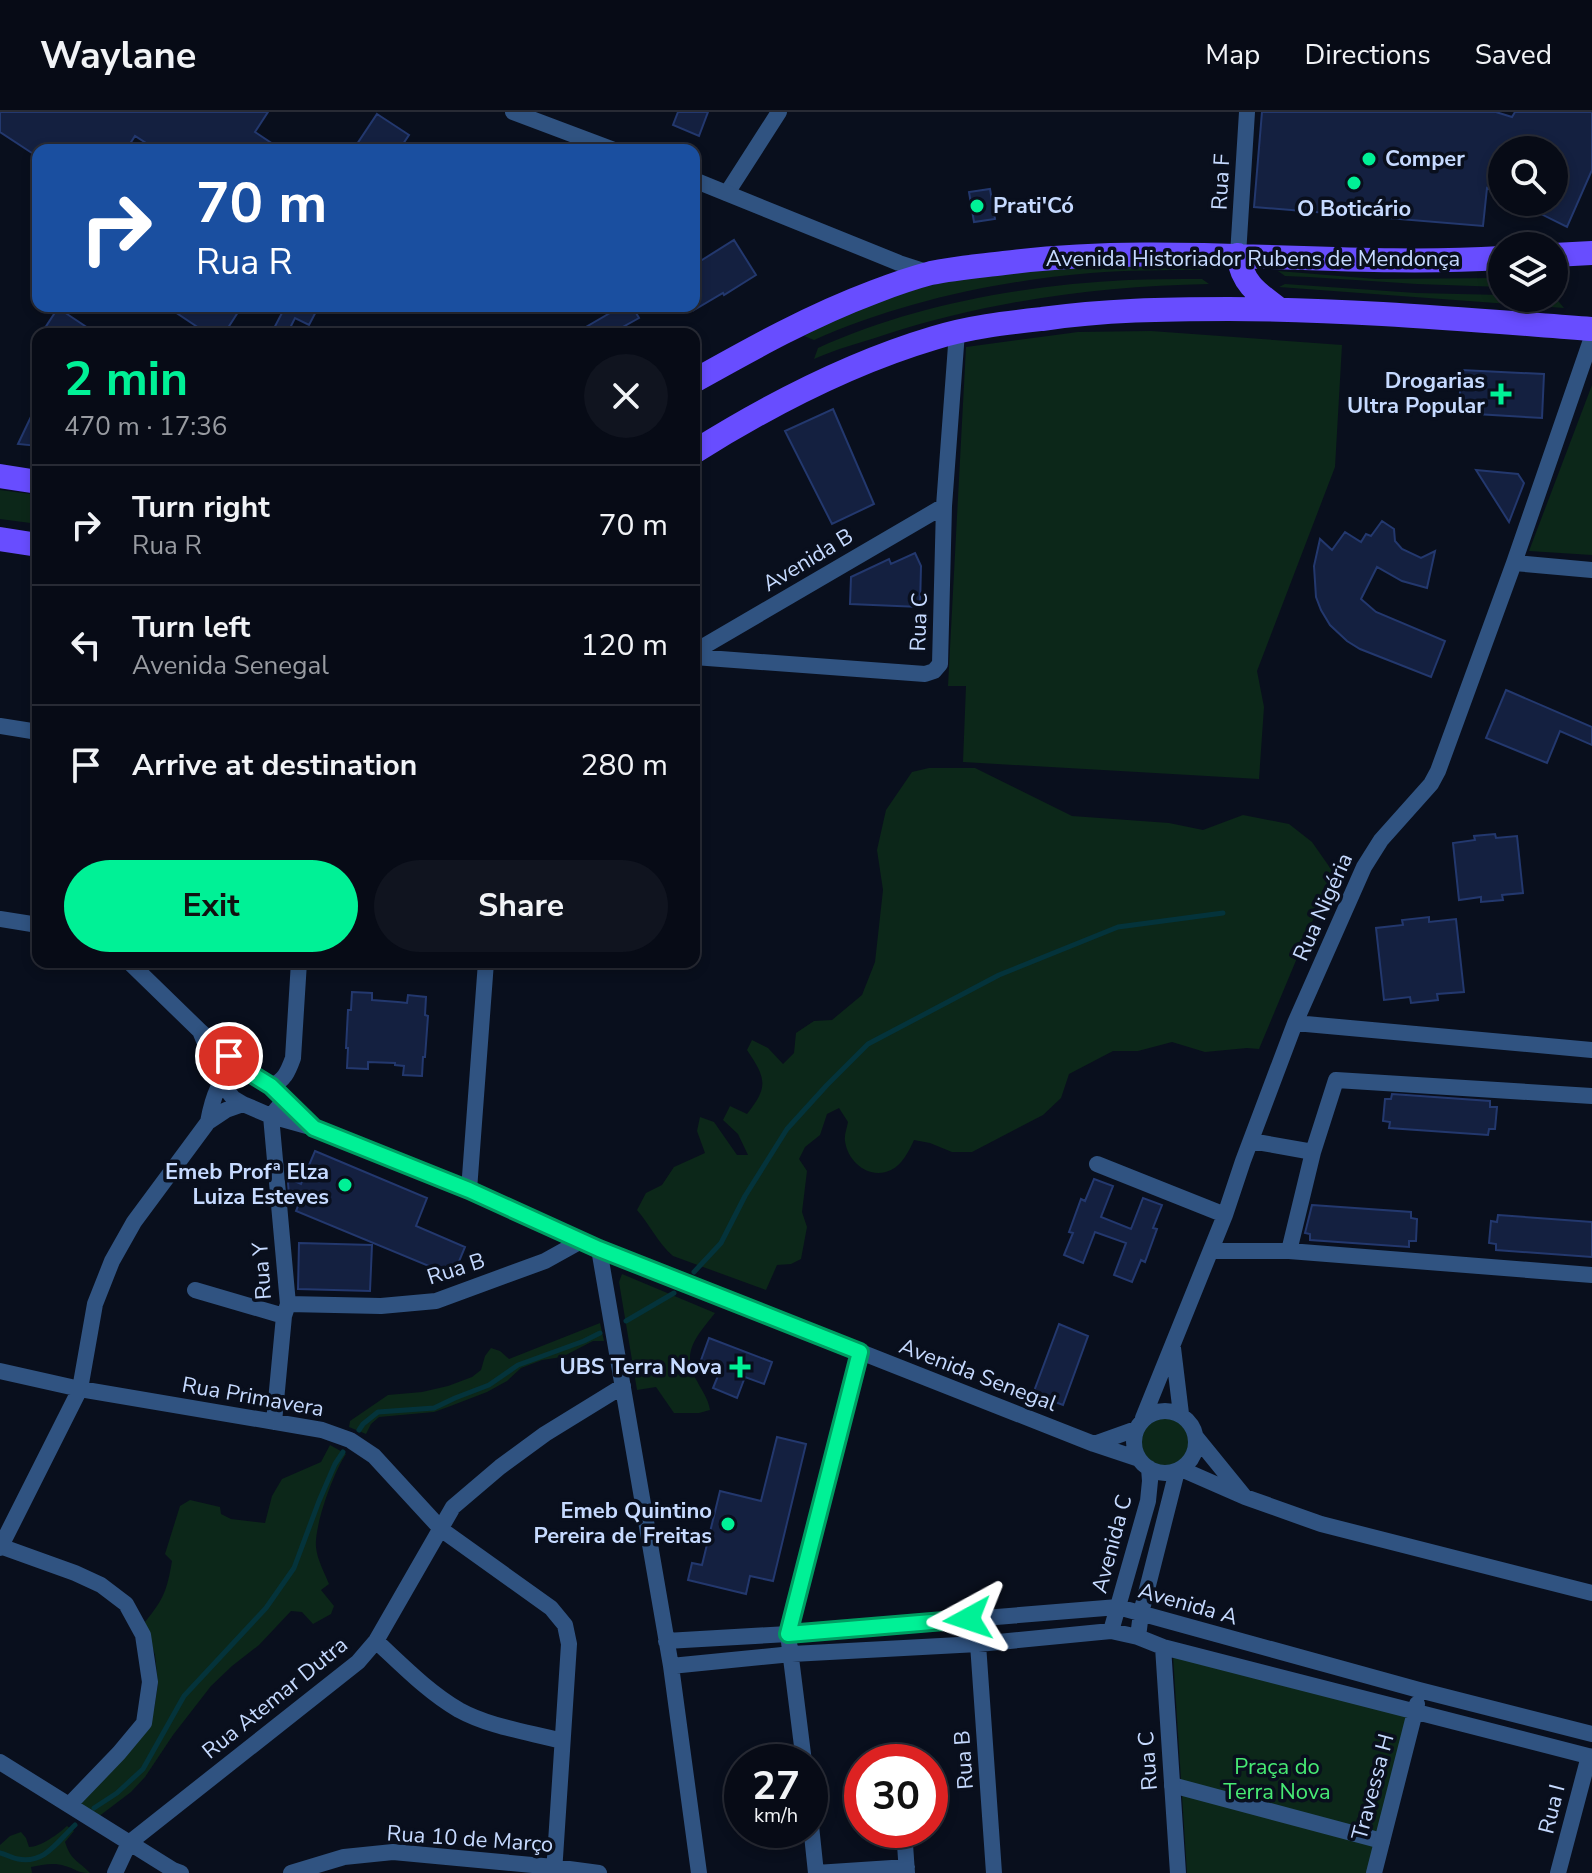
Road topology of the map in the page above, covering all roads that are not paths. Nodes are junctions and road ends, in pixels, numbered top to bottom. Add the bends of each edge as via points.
1 (513, 112) edge
2 (779, 112) edge
3 (1247, 112) edge
4 (598, 144) edge
5 (700, 182) edge
6 (727, 193) junction
7 (1592, 253) edge
8 (1568, 254) edge
9 (1238, 255) junction
10 (1488, 258) edge
11 (931, 273) junction
12 (1279, 309) junction
13 (1592, 329) edge
14 (957, 332) junction
15 (1592, 337) edge
16 (700, 378) edge
17 (700, 448) edge
18 (0, 476) edge
19 (32, 481) edge
20 (944, 506) junction
21 (0, 539) edge
22 (32, 544) edge
23 (1514, 563) junction
24 (1592, 570) edge
25 (700, 651) edge
26 (700, 655) edge
27 (0, 726) edge
28 (32, 731) edge
29 (0, 919) edge
30 (32, 924) edge
31 (135, 968) edge
32 (299, 968) edge
33 (486, 968) edge
34 (1295, 1023) junction
35 (200, 1031) junction
36 (1592, 1050) edge
37 (242, 1068) junction
38 (221, 1082) junction
39 (271, 1086) junction
40 (1592, 1096) edge
41 (284, 1100) junction
42 (243, 1104) junction
43 (271, 1116) junction
44 (208, 1122) junction
45 (314, 1128) junction
46 (1251, 1141) junction
47 (1313, 1152) junction
48 (1097, 1164) dead end
49 (469, 1190) junction
50 (1225, 1215) junction
51 (581, 1241) junction
52 (599, 1249) junction
53 (1211, 1251) junction
54 (1289, 1251) junction
55 (1592, 1275) edge
56 (195, 1290) dead end
57 (286, 1310) junction
58 (1172, 1345) junction
59 (860, 1352) junction
60 (0, 1371) edge
61 (623, 1386) junction
62 (80, 1389) junction
63 (1181, 1414) junction
64 (274, 1422) junction
65 (1140, 1423) junction
66 (1196, 1437) junction
67 (1094, 1444) junction
68 (1144, 1464) junction
69 (1179, 1470) junction
70 (1245, 1497) junction
71 (442, 1530) junction
72 (0, 1546) edge
73 (1592, 1593) edge
74 (1118, 1607) junction
75 (1141, 1613) junction
76 (1111, 1631) junction
77 (788, 1634) junction
78 (1138, 1637) junction
79 (376, 1641) junction
80 (666, 1641) junction
81 (978, 1644) junction
82 (1163, 1647) junction
83 (792, 1654) junction
84 (671, 1666) junction
85 (1419, 1690) junction
86 (1416, 1712) junction
87 (1592, 1734) edge
88 (562, 1741) junction
89 (802, 1744) edge
90 (1590, 1756) edge
91 (0, 1762) edge
92 (1172, 1785) junction
93 (69, 1805) junction
94 (1382, 1841) junction
95 (129, 1843) junction
96 (813, 1848) edge
97 (905, 1848) edge
98 (554, 1870) edge
99 (907, 1870) edge
100 (115, 1873) edge
101 (181, 1873) edge
102 (291, 1873) edge
103 (599, 1873) edge
104 (699, 1873) edge
105 (816, 1873) edge
106 (994, 1873) edge
107 (1178, 1873) edge
108 (1374, 1873) edge
109 (1558, 1873) edge

1 - 4 street
2 - 6 street
3 - 9 street, Rua F
5 - 6 street
6 - 11 street
7 - 8 main road
9 - 10 main road, Avenida Historiador Rubens de Mendonça
9 - 11 main road, Avenida Historiador Rubens de Mendonça via 1085,255
9 - 12 main road via 1248,283
11 - 16 main road, Avenida Historiador Rubens de Mendonça via 825,311
12 - 13 main road
12 - 14 main road via 1091,312
14 - 17 main road via 831,378
14 - 20 street, Rua C
15 - 23 street, Rua Nigéria
18 - 19 main road
20 - 25 street, Avenida B
20 - 26 street, Rua C via 940,664 934,671
21 - 22 main road
23 - 24 street
23 - 34 street, Rua Nigéria via 1438,771 1371,854
27 - 28 street
29 - 30 street
31 - 35 street, Avenida Senegal
32 - 39 street via 293,1058 283,1079
33 - 49 street
34 - 36 street
34 - 46 street, Rua Nigéria
35 - 37 street, Avenida Senegal
35 - 38 street, Avenida Senegal
37 - 38 street
37 - 39 street, Avenida Senegal
38 - 42 street, Avenida Senegal
38 - 44 street
39 - 41 street, Avenida Senegal
40 - 47 street via 1336,1080
41 - 43 street
41 - 45 street, Avenida Senegal
42 - 43 street, Avenida Senegal
42 - 44 street
43 - 45 street, Avenida Senegal
43 - 57 street, Rua Y
44 - 62 street via 134,1222 112,1261 95,1304
45 - 49 street, Avenida Senegal
46 - 47 street
46 - 50 street, Rua Nigéria
47 - 54 street
48 - 50 street
49 - 51 street, Avenida Senegal
50 - 53 street, Rua Nigéria
51 - 52 street, Avenida Senegal
51 - 57 street, Rua B via 545,1261 436,1301
52 - 59 street, Avenida Senegal
52 - 61 street
53 - 54 street
53 - 58 street, Rua Nigéria
54 - 55 street
56 - 57 street, Rua B
57 - 64 street, Rua Y
58 - 63 street
58 - 65 street, Rua Nigéria
59 - 67 street, Avenida Senegal
59 - 77 street
60 - 62 street, Rua Primavera
61 - 71 street, Rua Atemar Dutra via 500,1467 453,1507
61 - 80 street
62 - 64 street, Rua Primavera
62 - 72 street
63 - 65 street via 1155,1411
63 - 66 street
64 - 71 street, Rua Primavera via 350,1440 374,1456
65 - 67 street
65 - 68 street, Rua Nigéria via 1133,1439
66 - 69 street via 1190,1461
66 - 70 street
67 - 68 street, Avenida Senegal
68 - 69 street via 1159,1473
68 - 74 street, Avenida C via 1150,1481 1148,1501
69 - 70 street
69 - 75 street, Avenida C
70 - 73 street via 1321,1524
71 - 79 street, Rua Atemar Dutra
71 - 88 street, Rua Primavera via 551,1608 565,1625 569,1644
72 - 93 street via 101,1585 126,1604 143,1635 150,1682 144,1723
74 - 75 street, Avenida A
74 - 76 street, Avenida C
74 - 77 street, Avenida A
75 - 78 street, Avenida C
75 - 85 street, Avenida A
76 - 78 street, Avenida A
76 - 81 street, Avenida A
77 - 80 street, Avenida A
77 - 83 street
78 - 82 street, Avenida A
79 - 88 street via 459,1710
79 - 95 street, Rua Atemar Dutra via 338,1680
80 - 84 street
81 - 83 street, Avenida A
81 - 106 street, Rua B
82 - 86 street, Avenida A
82 - 92 street, Rua C
83 - 84 street, Avenida A
83 - 89 street
84 - 104 street
85 - 86 street, Travessa H
85 - 87 street, Avenida A
86 - 90 street, Avenida A
86 - 94 street, Travessa H
88 - 98 street, Rua Primavera
90 - 109 street, Rua I
91 - 93 street
92 - 94 street
92 - 107 street, Rua C
93 - 95 street
94 - 108 street, Travessa H
95 - 100 street, Rua Atemar Dutra
95 - 101 street
96 - 105 street
97 - 99 street
98 - 102 street, Rua 10 de Março via 393,1852 344,1857
98 - 103 street, Rua 10 de Março
99 - 105 street

